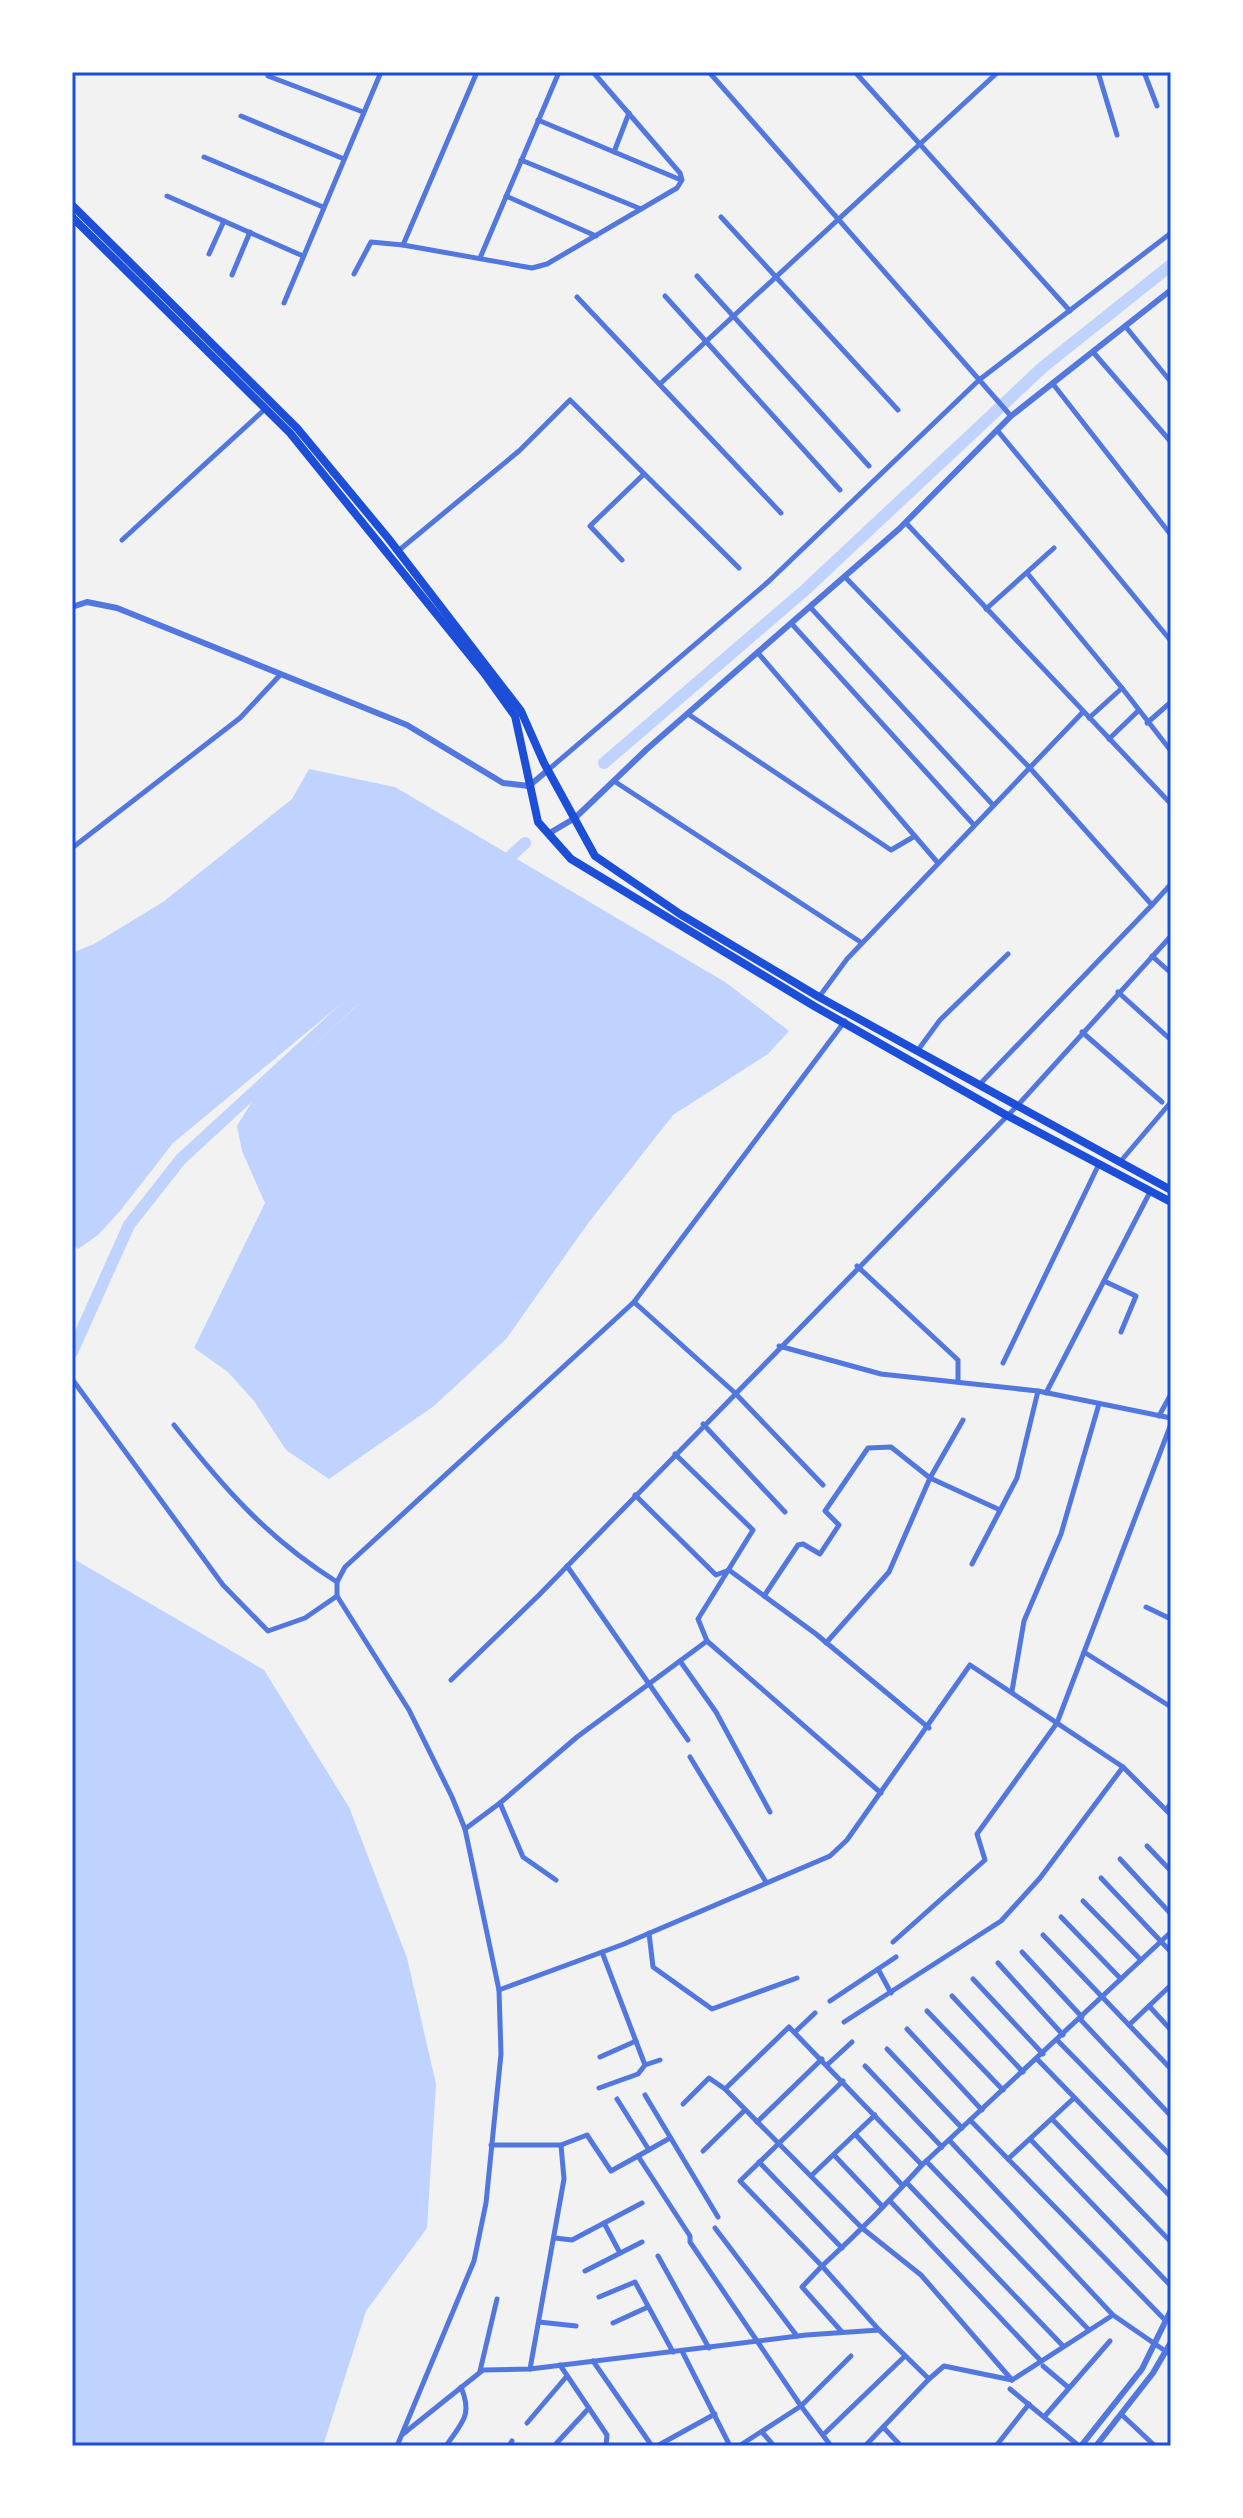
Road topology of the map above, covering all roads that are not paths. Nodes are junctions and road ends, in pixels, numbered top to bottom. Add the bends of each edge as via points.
1 (381, 72) edge
2 (477, 72) edge
3 (559, 72) edge
4 (593, 72) edge
5 (709, 72) edge
6 (855, 72) edge
7 (998, 72) edge
8 (1098, 72) edge
9 (1144, 72) edge
10 (268, 76) dead end
11 (1157, 106) dead end
12 (363, 112) junction
13 (629, 113) junction
14 (241, 116) dead end
15 (538, 120) junction
16 (1117, 135) dead end
17 (920, 144) junction
18 (614, 152) junction
19 (204, 157) dead end
20 (344, 159) junction
21 (521, 160) junction
22 (682, 180) junction
23 (167, 196) dead end
24 (506, 196) junction
25 (72, 205) edge
26 (323, 207) junction
27 (641, 209) junction
28 (72, 217) edge
29 (721, 217) dead end
30 (838, 220) junction
31 (224, 221) junction
32 (250, 232) junction
33 (1171, 233) edge
34 (596, 236) junction
35 (403, 245) junction
36 (209, 254) dead end
37 (303, 256) junction
38 (480, 258) junction
39 (354, 274) dead end
40 (232, 275) dead end
41 (697, 276) dead end
42 (777, 276) junction
43 (1171, 290) edge
44 (665, 296) dead end
45 (577, 297) dead end
46 (284, 303) dead end
47 (1070, 311) junction
48 (733, 316) junction
49 (1125, 326) junction
50 (706, 342) junction
51 (1093, 352) junction
52 (979, 380) junction
53 (1171, 382) edge
54 (661, 383) junction
55 (1053, 384) junction
56 (264, 410) junction
57 (898, 410) dead end
58 (1011, 416) junction
59 (997, 430) junction
60 (1171, 442) edge
61 (869, 466) dead end
62 (644, 474) junction
63 (840, 490) dead end
64 (781, 513) dead end
65 (906, 523) junction
66 (1171, 535) edge
67 (122, 540) dead end
68 (1054, 548) dead end
69 (398, 551) junction
70 (622, 560) dead end
71 (739, 568) dead end
72 (1027, 573) junction
73 (845, 577) junction
74 (72, 607) edge
75 (810, 607) junction
76 (986, 609) junction
77 (791, 623) junction
78 (1171, 641) edge
79 (758, 653) junction
80 (281, 674) junction
81 (1122, 688) junction
82 (1171, 702) edge
83 (1138, 711) junction
84 (1083, 712) junction
85 (688, 714) junction
86 (1089, 718) junction
87 (1147, 723) junction
88 (1109, 739) junction
89 (1171, 751) edge
90 (1029, 767) junction
91 (548, 770) junction
92 (614, 781) junction
93 (529, 786) junction
94 (1171, 804) edge
95 (993, 805) junction
96 (575, 818) junction
97 (974, 825) junction
98 (546, 835) junction
99 (915, 836) junction
100 (72, 848) edge
101 (938, 863) junction
102 (1171, 884) edge
103 (1152, 905) junction
104 (1171, 936) edge
105 (862, 943) junction
106 (1008, 954) dead end
107 (1152, 956) junction
108 (1171, 973) edge
109 (1118, 992) junction
110 (819, 997) junction
111 (851, 1014) junction
112 (844, 1023) junction
113 (1082, 1032) junction
114 (1171, 1040) edge
115 (918, 1050) junction
116 (980, 1084) junction
117 (1162, 1102) dead end
118 (1171, 1102) edge
119 (1018, 1105) junction
120 (1006, 1115) junction
121 (1120, 1162) junction
122 (1099, 1164) junction
123 (1171, 1190) edge
124 (1150, 1192) junction
125 (1171, 1202) edge
126 (857, 1266) junction
127 (1104, 1281) junction
128 (634, 1302) junction
129 (1121, 1332) dead end
130 (779, 1346) junction
131 (1003, 1363) dead end
132 (72, 1379) edge
133 (958, 1382) junction
134 (1038, 1391) junction
135 (734, 1392) junction
136 (1046, 1393) junction
137 (1171, 1394) edge
138 (1099, 1404) junction
139 (1159, 1416) junction
140 (963, 1420) dead end
141 (1171, 1421) edge
142 (703, 1424) junction
143 (174, 1425) dead end
144 (675, 1454) junction
145 (930, 1478) junction
146 (823, 1485) dead end
147 (635, 1495) junction
148 (1000, 1510) junction
149 (785, 1512) dead end
150 (972, 1564) dead end
151 (567, 1566) junction
152 (729, 1570) junction
153 (337, 1582) junction
154 (337, 1596) junction
155 (764, 1596) junction
156 (1146, 1607) dead end
157 (1171, 1619) edge
158 (707, 1641) junction
159 (826, 1643) junction
160 (1084, 1652) junction
161 (680, 1661) junction
162 (451, 1680) dead end
163 (647, 1685) junction
164 (1012, 1691) junction
165 (1171, 1707) edge
166 (1057, 1723) junction
167 (929, 1728) junction
168 (688, 1740) dead end
169 (690, 1757) dead end
170 (1123, 1767) junction
171 (881, 1793) junction
172 (500, 1803) junction
173 (1171, 1803) edge
174 (770, 1812) dead end
175 (1168, 1812) edge
176 (465, 1829) junction
177 (1147, 1846) dead end
178 (1120, 1859) dead end
179 (1171, 1871) edge
180 (1101, 1878) dead end
181 (556, 1880) dead end
182 (766, 1882) junction
183 (1083, 1901) dead end
184 (1171, 1914) edge
185 (1061, 1917) dead end
186 (1171, 1932) edge
187 (649, 1933) junction
188 (1043, 1935) dead end
189 (893, 1942) dead end
190 (1161, 1942) junction
191 (602, 1952) junction
192 (1022, 1952) dead end
193 (1171, 1952) edge
194 (896, 1957) dead end
195 (1141, 1961) junction
196 (998, 1963) dead end
197 (878, 1969) junction
198 (797, 1978) dead end
199 (973, 1979) dead end
200 (1121, 1979) junction
201 (1170, 1988) edge
202 (499, 1990) junction
203 (891, 1993) junction
204 (952, 1996) dead end
205 (1103, 1997) junction
206 (830, 2001) dead end
207 (1149, 2006) junction
208 (927, 2011) dead end
209 (815, 2013) dead end
210 (1081, 2018) junction
211 (844, 2022) dead end
212 (1129, 2025) junction
213 (907, 2029) dead end
214 (1171, 2030) edge
215 (796, 2031) junction
216 (1060, 2038) junction
217 (636, 2041) junction
218 (852, 2042) dead end
219 (887, 2049) dead end
220 (1043, 2054) junction
221 (600, 2057) dead end
222 (822, 2059) junction
223 (1037, 2059) junction
224 (660, 2060) dead end
225 (645, 2065) junction
226 (827, 2065) junction
227 (865, 2066) dead end
228 (1171, 2069) edge
229 (1023, 2072) junction
230 (843, 2081) junction
231 (599, 2088) dead end
232 (725, 2089) junction
233 (1003, 2090) junction
234 (645, 2095) dead end
235 (1074, 2098) junction
236 (617, 2099) dead end
237 (683, 2104) dead end
238 (745, 2110) junction
239 (982, 2110) junction
240 (875, 2115) junction
241 (1171, 2116) edge
242 (1052, 2119) junction
243 (970, 2120) junction
244 (757, 2122) junction
245 (962, 2128) junction
246 (855, 2134) junction
247 (670, 2138) junction
248 (1030, 2139) junction
249 (949, 2140) junction
250 (779, 2144) junction
251 (491, 2145) junction
252 (561, 2145) junction
253 (942, 2147) junction
254 (649, 2150) junction
255 (703, 2151) dead end
256 (834, 2155) junction
257 (638, 2156) junction
258 (1171, 2156) edge
259 (1008, 2159) junction
260 (759, 2162) junction
261 (924, 2163) junction
262 (811, 2176) junction
263 (905, 2184) junction
264 (1171, 2197) edge
265 (890, 2201) junction
266 (642, 2203) dead end
267 (883, 2207) junction
268 (718, 2217) dead end
269 (604, 2223) junction
270 (715, 2228) dead end
271 (862, 2228) junction
272 (555, 2238) junction
273 (642, 2242) dead end
274 (1171, 2242) edge
275 (842, 2248) junction
276 (620, 2253) junction
277 (658, 2256) dead end
278 (822, 2266) junction
279 (585, 2271) dead end
280 (1171, 2286) edge
281 (599, 2297) dead end
282 (497, 2299) dead end
283 (648, 2307) junction
284 (1171, 2310) edge
285 (1113, 2315) junction
286 (1167, 2321) junction
287 (539, 2322) junction
288 (613, 2323) dead end
289 (576, 2326) dead end
290 (879, 2330) junction
291 (1089, 2330) junction
292 (842, 2332) junction
293 (798, 2336) junction
294 (1110, 2341) dead end
295 (1171, 2342) edge
296 (756, 2343) junction
297 (1156, 2345) junction
298 (1064, 2346) junction
299 (709, 2348) junction
300 (682, 2351) junction
301 (673, 2352) junction
302 (1168, 2353) edge
303 (851, 2356) dead end
304 (905, 2356) junction
305 (593, 2361) junction
306 (1042, 2364) junction
307 (560, 2365) junction
308 (530, 2369) junction
309 (480, 2372) junction
310 (567, 2376) junction
311 (929, 2379) junction
312 (1012, 2380) junction
313 (461, 2387) junction
314 (1069, 2388) junction
315 (1010, 2389) dead end
316 (1029, 2404) junction
317 (801, 2406) junction
318 (589, 2408) junction
319 (715, 2414) junction
320 (1121, 2414) junction
321 (1044, 2417) junction
322 (527, 2423) dead end
323 (883, 2427) junction
324 (762, 2432) junction
325 (402, 2434) junction
326 (823, 2435) junction
327 (397, 2446) edge
328 (446, 2446) edge
329 (554, 2446) edge
330 (606, 2446) edge
331 (654, 2446) edge
332 (730, 2446) edge
333 (739, 2446) edge
334 (774, 2446) edge
335 (831, 2446) edge
336 (865, 2446) edge
337 (901, 2446) edge
338 (996, 2446) edge
339 (1080, 2446) edge
340 (1096, 2446) edge
341 (1155, 2446) edge

1 - 12 street
2 - 35 street
3 - 15 street
4 - 13 street
5 - 30 street
6 - 17 street
7 - 17 street
8 - 16 street
9 - 11 street
10 - 12 street
12 - 20 street
13 - 18 street
13 - 22 street
14 - 20 street
15 - 18 street
15 - 21 street
17 - 30 street
17 - 47 street
18 - 22 street
19 - 26 street
20 - 26 street
21 - 24 street
21 - 27 street
22 - 27 street
23 - 31 street
24 - 34 street
24 - 38 street
25 - 69 main road via 297,428
26 - 37 street
27 - 34 street
28 - 56 main road
29 - 42 street
30 - 42 street
30 - 52 street
31 - 32 street
31 - 36 street
32 - 37 street
32 - 40 street
33 - 47 street
34 - 38 street via 532,268
35 - 38 street
35 - 39 street via 371,242
37 - 46 street
41 - 48 street
42 - 48 street
42 - 57 street
43 - 49 street
44 - 50 street
45 - 54 street
47 - 52 street
48 - 50 street
48 - 61 street
49 - 51 street
49 - 53 street
50 - 54 street
50 - 63 street
51 - 55 street
51 - 60 street
52 - 58 street
52 - 91 street via 768,582
54 - 64 street
55 - 58 street
55 - 66 street
56 - 67 street
56 - 93 main road via 290,433 382,543 515,716
58 - 59 street
59 - 65 street
59 - 78 street
62 - 69 street via 570,400 519,451
62 - 70 street via 590,526
62 - 71 street
65 - 73 street
65 - 76 street
68 - 72 street
69 - 91 main road via 521,711
72 - 76 street
72 - 81 street
73 - 75 street
73 - 90 street
74 - 80 street via 87,602 117,608
75 - 77 street
75 - 95 street
76 - 84 street
77 - 79 street
77 - 97 street
79 - 85 street
79 - 99 street
80 - 93 street via 407,725 503,783
80 - 100 street via 240,718
81 - 83 street
81 - 86 street
82 - 87 street
83 - 87 street
83 - 88 street
84 - 86 street
84 - 90 street
85 - 92 street
85 - 99 street via 891,850
86 - 88 street
87 - 89 street
88 - 94 street
90 - 95 street
90 - 103 street
91 - 93 street
91 - 96 main road
92 - 96 street
92 - 105 street
93 - 98 main road
95 - 97 street
96 - 98 street
96 - 110 main road via 595,856 628,881
97 - 101 street
98 - 112 main road via 571,859
99 - 101 street
101 - 105 street
102 - 103 street
103 - 116 street
104 - 107 street
105 - 110 street
106 - 115 street via 940,1020
107 - 108 street
107 - 109 street
109 - 113 street
109 - 114 street
110 - 111 main road
111 - 112 street
111 - 115 main road
112 - 120 main road
112 - 128 street
113 - 117 street
113 - 119 street
115 - 116 main road
116 - 119 main road
118 - 121 street
119 - 120 street
119 - 121 main road
120 - 122 main road
120 - 126 street
121 - 123 main road
122 - 124 main road
122 - 131 street
124 - 125 main road
124 - 127 street
126 - 130 street
126 - 133 street via 958,1360
127 - 129 street via 1136,1296
127 - 136 street
128 - 135 street
128 - 153 street via 345,1567
130 - 133 street via 881,1374
130 - 135 street
132 - 154 street via 223,1585 268,1631 305,1618
133 - 134 street
134 - 136 street
134 - 148 street via 1017,1478
135 - 142 street
135 - 146 street
136 - 138 street
137 - 139 street
138 - 139 street
138 - 164 street via 1061,1534 1024,1621
139 - 141 street
140 - 145 street
141 - 160 street
142 - 144 street
142 - 149 street
143 - 153 street via 233,1499 300,1559
144 - 147 street
144 - 152 street via 753,1530
145 - 148 street
145 - 155 street via 891,1447 868,1448 825,1511 839,1525 820,1554 798,1545
145 - 159 street via 889,1572
147 - 151 street
147 - 152 street via 716,1575
148 - 150 street
151 - 162 street
151 - 163 street
152 - 155 street
152 - 158 street via 698,1619
153 - 154 street
154 - 176 street via 409,1710
155 - 159 street
156 - 157 street
158 - 161 street
158 - 171 street
159 - 167 street
160 - 165 street
160 - 166 street
161 - 163 street
161 - 174 street via 716,1712
163 - 168 street
163 - 172 street
164 - 166 street
164 - 167 street via 970,1665
166 - 170 street
166 - 189 street via 977,1834 985,1860
167 - 171 street
169 - 182 street
170 - 175 street
170 - 203 street via 1009,1913 975,1941
171 - 182 street via 830,1856
172 - 176 street
172 - 181 street via 523,1857
173 - 175 street
176 - 202 street
177 - 179 street
178 - 184 street
180 - 190 street
182 - 187 street
183 - 195 street
185 - 200 street
186 - 190 street
187 - 191 street
187 - 198 street via 653,1967 712,2009
188 - 205 street
190 - 193 street
190 - 195 street
191 - 202 street
191 - 217 street
192 - 210 street
194 - 197 street
195 - 200 street
196 - 216 street
197 - 203 street
197 - 206 street
199 - 220 street
200 - 205 street
201 - 207 street
202 - 251 street via 501,2054
203 - 211 street
204 - 229 street
205 - 210 street
205 - 212 street
207 - 212 street
207 - 214 street
208 - 233 street
209 - 215 street
210 - 216 street
210 - 241 street
212 - 228 street
213 - 239 street
215 - 222 street
215 - 232 street via 786,2028
216 - 220 street
216 - 258 street
217 - 221 street
217 - 225 street
218 - 226 street
219 - 245 street
220 - 223 street
222 - 226 street
222 - 244 street
223 - 229 street
223 - 235 street
224 - 225 street
225 - 231 street via 638,2074
226 - 230 street
227 - 253 street
229 - 233 street
230 - 240 street
230 - 250 street
232 - 237 street via 709,2078
232 - 238 street
233 - 239 street
234 - 247 street
235 - 242 street
235 - 264 street
236 - 254 street
238 - 244 street
238 - 255 street
239 - 243 street
240 - 246 street
240 - 261 street
242 - 248 street
242 - 274 street
243 - 245 street
243 - 259 street
244 - 250 street
245 - 249 street
246 - 256 street
246 - 263 street
247 - 254 street
247 - 268 street
248 - 259 street
248 - 280 street
249 - 253 street
249 - 285 street
250 - 260 street
250 - 262 street
251 - 252 street
251 - 325 street via 474,2261
252 - 257 street via 587,2135 611,2171
252 - 272 street via 564,2179
253 - 261 street
254 - 257 street
256 - 262 street
256 - 267 street
257 - 296 street
259 - 286 street
260 - 275 street
260 - 278 street via 740,2181 742,2186
261 - 263 street
261 - 291 street
262 - 271 street
263 - 265 street
263 - 298 street
265 - 267 street
265 - 306 street
266 - 269 street
267 - 271 street
269 - 272 street via 572,2240
269 - 276 street
270 - 293 street
271 - 275 street
271 - 312 street via 921,2275
272 - 287 street
273 - 276 street
275 - 278 street
276 - 279 street
277 - 299 street
278 - 290 street
278 - 292 street via 802,2287
281 - 283 street via 634,2281
282 - 309 street
283 - 288 street
283 - 301 street
284 - 286 street
285 - 291 street
285 - 297 street
286 - 297 street
287 - 289 street
287 - 308 street
290 - 292 street
290 - 304 street
291 - 298 street
292 - 293 street
293 - 296 street
294 - 314 street
295 - 302 street
296 - 299 street
296 - 317 street
297 - 302 street
297 - 339 street
298 - 306 street
299 - 300 street
300 - 301 street
300 - 319 street
301 - 305 street
302 - 320 street
303 - 317 street
304 - 311 street
304 - 326 street
305 - 307 street
305 - 331 street
306 - 312 street
306 - 314 street
307 - 308 street
307 - 310 street
308 - 309 street
309 - 313 street
310 - 318 street
310 - 322 street
311 - 312 street via 944,2366
311 - 323 street
313 - 325 street
313 - 328 street via 467,2414
314 - 321 street
315 - 316 street
316 - 321 street
316 - 338 street
317 - 324 street
317 - 326 street
318 - 329 street
318 - 330 street via 609,2440
319 - 331 street
319 - 332 street
320 - 340 street
320 - 341 street
321 - 339 street
323 - 336 street
323 - 337 street
324 - 333 street
324 - 334 street
325 - 327 street
326 - 335 street

